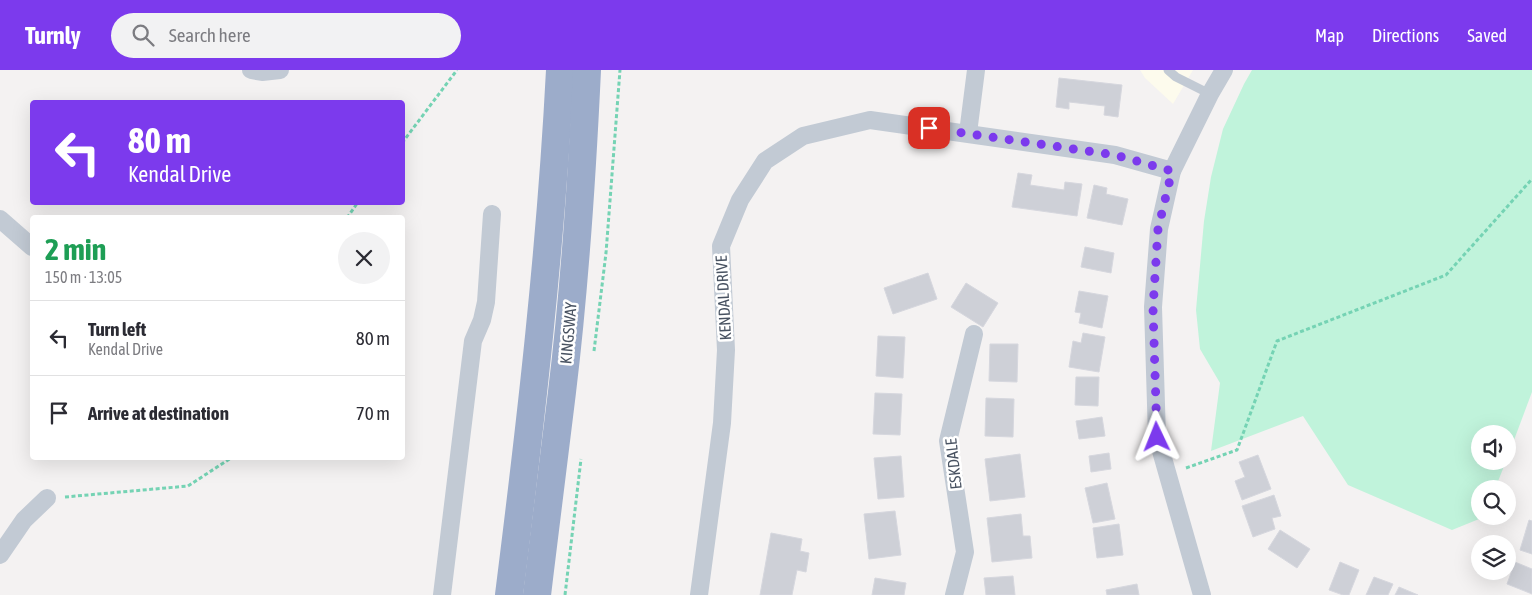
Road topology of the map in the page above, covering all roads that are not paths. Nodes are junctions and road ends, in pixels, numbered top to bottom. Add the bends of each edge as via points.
1 (250, 70) edge
2 (280, 70) edge
3 (560, 70) edge
4 (587, 70) edge
5 (976, 70) edge
6 (1168, 70) edge
7 (1224, 70) edge
8 (1210, 94) junction
9 (968, 133) junction
10 (1172, 171) junction
11 (492, 214) dead end
12 (0, 219) edge
13 (30, 245) edge
14 (974, 334) dead end
15 (47, 498) road end
16 (0, 555) edge
17 (442, 595) edge
18 (509, 595) edge
19 (537, 595) edge
20 (699, 595) edge
21 (954, 595) edge
22 (1202, 595) edge

1 - 2 street
3 - 18 highway, KINGSWAY via 535,384
4 - 19 highway, KINGSWAY via 584,150 569,318
5 - 9 street
6 - 8 lane
7 - 8 street
8 - 10 street
9 - 10 street, KENDAL DRIVE via 1115,155
9 - 20 street, KENDAL DRIVE via 870,120 803,136 765,161 740,200 721,246 726,350 722,423
10 - 22 street via 1158,229 1153,308 1157,437
11 - 17 street via 486,302 473,341
12 - 13 street
14 - 21 street, ESKDALE via 948,441 966,552
15 - 16 street via 24,520

